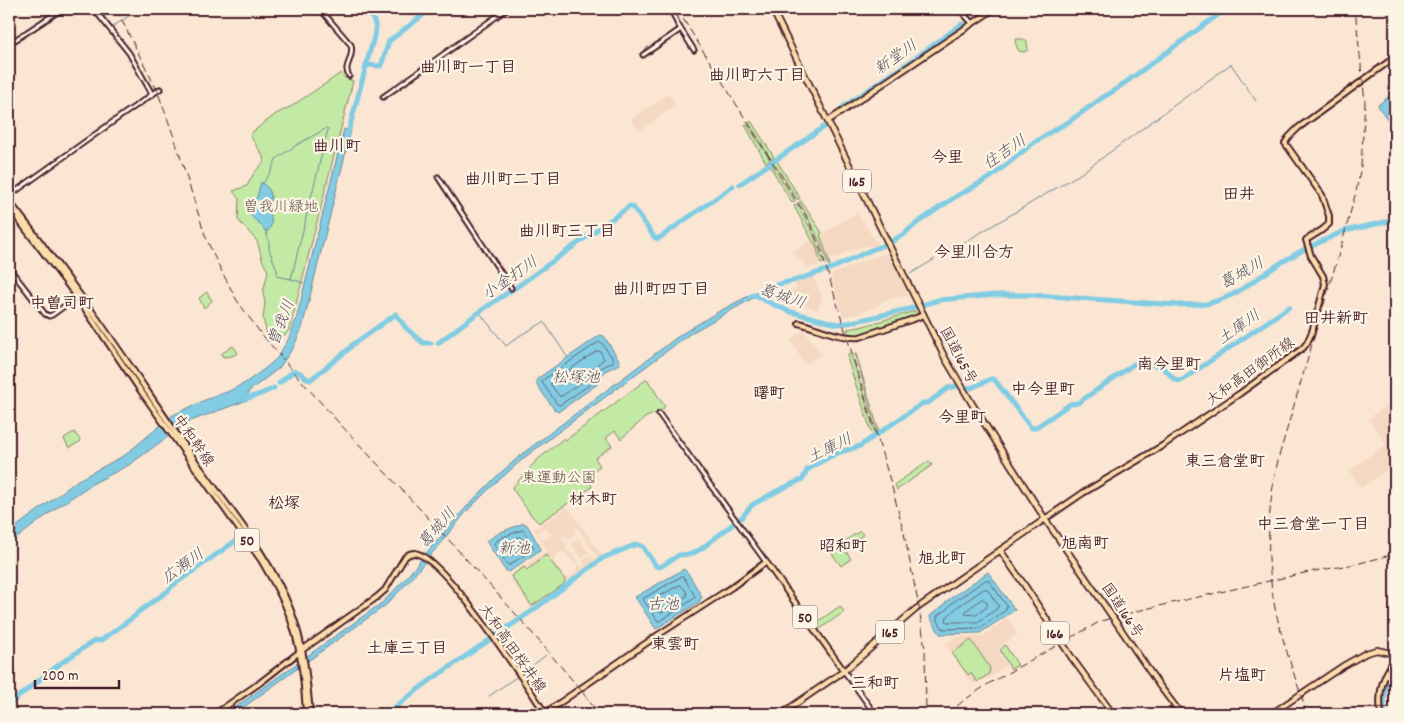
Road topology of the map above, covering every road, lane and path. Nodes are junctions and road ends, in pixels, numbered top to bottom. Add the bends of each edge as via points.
1 (62, 9) edge
2 (94, 9) edge
3 (320, 9) edge
4 (507, 9) edge
5 (671, 9) edge
6 (772, 9) edge
7 (959, 9) edge
8 (994, 9) edge
9 (972, 23) junction
10 (681, 29) junction
11 (9, 35) edge
12 (694, 50) dead end
13 (643, 55) dead end
14 (1395, 57) edge
15 (349, 76) dead end
16 (160, 89) dead end
17 (152, 94) junction
18 (383, 97) dead end
19 (828, 121) junction
20 (438, 177) dead end
21 (9, 196) edge
22 (9, 201) edge
23 (9, 207) edge
24 (9, 268) edge
25 (511, 288) dead end
26 (77, 297) junction
27 (922, 312) junction
28 (799, 323) dead end
29 (159, 412) junction
30 (659, 414) dead end
31 (1045, 519) junction
32 (1000, 550) junction
33 (766, 562) junction
34 (300, 651) junction
35 (1395, 654) edge
36 (1395, 659) edge
37 (844, 671) junction
38 (216, 714) edge
39 (308, 714) edge
40 (781, 714) edge
41 (875, 714) edge
42 (1113, 714) edge
43 (1181, 714) edge
44 (1271, 714) edge
45 (1381, 714) edge

1 - 11 street via 15,40
2 - 17 street via 129,53
3 - 15 street via 351,45 353,52 347,68
4 - 18 street
5 - 10 street
6 - 19 highway, 国道165号 / 165
7 - 9 street
8 - 9 main road
9 - 19 main road
10 - 12 street
10 - 13 street
14 - 31 main road, 大和高田御所線 via 1298,128 1285,143 1322,195 1329,216 1329,224 1306,240 1325,284 1307,344 1240,394
16 - 17 street
17 - 21 street
19 - 27 highway, 国道165号 / 165
20 - 25 street
22 - 29 main road, 中和幹線 / 50 via 89,308
23 - 26 main road, 中和幹線 / 50
24 - 26 street via 45,314 52,315
26 - 29 main road, 中和幹線 / 50
27 - 28 main road via 919,317 860,337 844,337
27 - 31 highway, 国道165号 / 165 via 961,387
29 - 34 main road, 中和幹線 / 50 via 272,578
30 - 33 street
31 - 32 highway, 165
31 - 43 highway, 国道166号, bridge
32 - 37 highway, 165 via 916,609
32 - 42 highway, 166
33 - 34 main road, 大和高田桜井線 via 545,713 447,577 413,553 402,560 385,590 377,597
33 - 37 main road, 50
34 - 38 main road
34 - 39 main road, 中和幹線 / 50
35 - 44 highway via 1377,650 1366,653
36 - 45 main road via 1381,687
37 - 40 highway, 165
37 - 41 street

